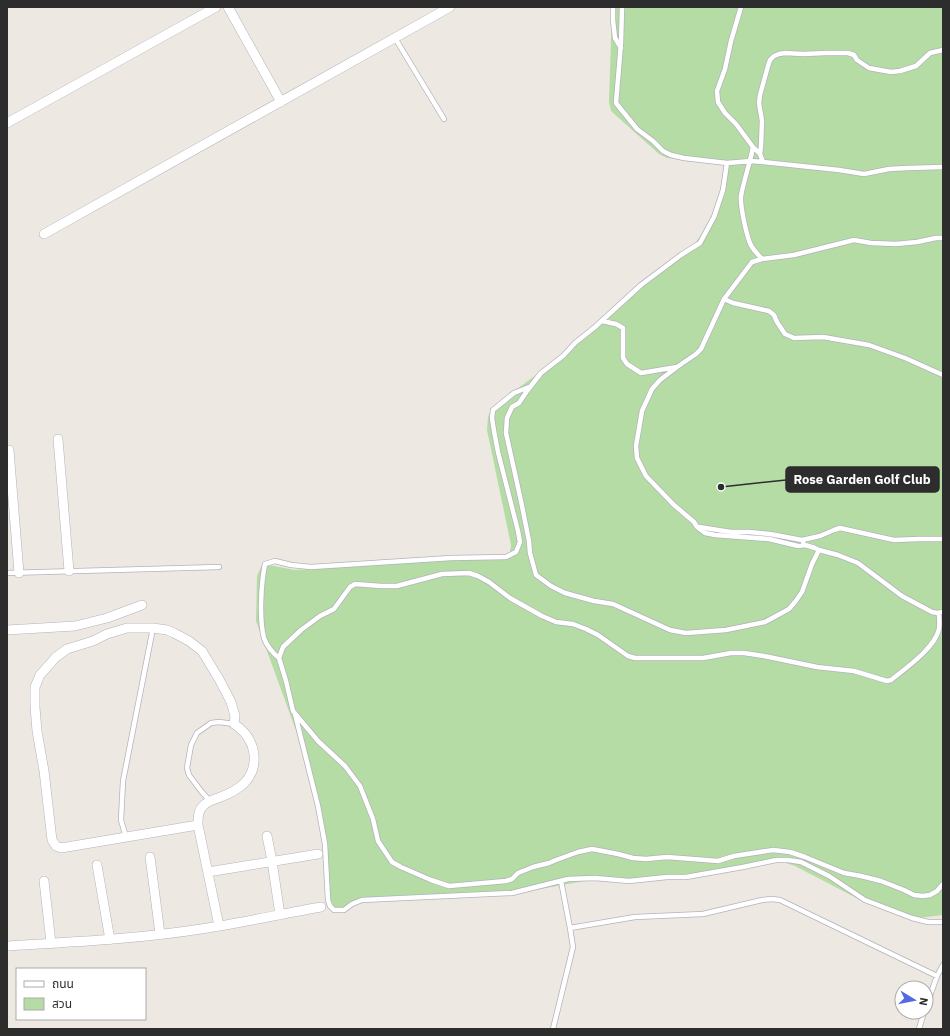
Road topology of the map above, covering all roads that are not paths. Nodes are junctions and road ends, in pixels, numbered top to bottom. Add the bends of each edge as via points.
1 (216, 7) edge
2 (228, 7) edge
3 (450, 7) edge
4 (613, 7) edge
5 (622, 7) edge
6 (741, 7) edge
7 (395, 38) junction
8 (621, 48) junction
9 (943, 50) edge
10 (281, 102) junction
11 (444, 119) dead end
12 (7, 123) edge
13 (753, 148) junction
14 (760, 154) junction
15 (751, 161) junction
16 (763, 162) junction
17 (727, 163) junction
18 (943, 167) edge
19 (44, 234) dead end
20 (943, 238) edge
21 (762, 259) junction
22 (724, 299) junction
23 (602, 321) junction
24 (677, 367) junction
25 (943, 375) edge
26 (530, 386) junction
27 (58, 439) dead end
28 (9, 450) dead end
29 (731, 534) junction
30 (943, 539) edge
31 (802, 540) junction
32 (805, 545) junction
33 (819, 550) junction
34 (220, 567) dead end
35 (69, 571) junction
36 (7, 573) edge
37 (19, 573) junction
38 (142, 605) dead end
39 (941, 613) edge
40 (153, 628) junction
41 (7, 630) edge
42 (279, 658) junction
43 (294, 711) junction
44 (234, 724) junction
45 (210, 801) junction
46 (198, 825) junction
47 (267, 836) dead end
48 (126, 837) junction
49 (318, 854) dead end
50 (150, 857) dead end
51 (272, 862) junction
52 (97, 865) dead end
53 (208, 872) junction
54 (561, 880) junction
55 (44, 881) dead end
56 (943, 884) edge
57 (321, 907) dead end
58 (280, 915) junction
59 (943, 922) edge
60 (219, 926) junction
61 (570, 928) junction
62 (160, 934) junction
63 (110, 940) junction
64 (51, 943) junction
65 (7, 946) edge
66 (943, 965) edge
67 (937, 976) junction
68 (934, 984) edge
69 (553, 1029) edge

1 - 12 street
2 - 10 street
3 - 7 street
4 - 8 lane via 615,38
5 - 8 lane
6 - 13 lane via 717,91 718,102
7 - 10 street
7 - 11 lane
8 - 17 lane via 616,103 637,129 671,155
9 - 14 lane via 930,53 916,66 890,72 869,68 848,53 784,53 774,56 770,60 760,95
10 - 19 street
13 - 14 lane
13 - 15 lane
14 - 16 lane
15 - 16 lane
15 - 17 lane
15 - 21 lane via 741,196 742,214 752,247
16 - 18 lane via 864,174 889,169
17 - 23 lane via 720,200 700,242 641,285
20 - 21 lane via 896,244 854,240 794,255
21 - 22 lane via 752,262
22 - 24 lane via 700,349
22 - 25 lane via 769,311 774,314 785,334 794,338 823,337 869,345
23 - 24 lane via 623,328 623,358 634,369 641,373
23 - 26 lane
24 - 29 lane via 652,389 642,411 636,446 637,458 646,476 697,527 705,533
26 - 33 lane via 519,403 512,407 507,418 506,433 536,575 550,586 564,593 613,604 670,630 726,630 765,622 789,609 802,592
26 - 42 lane via 514,393 493,410 498,452 520,542 516,552 506,557 311,567 275,562 265,564 263,628 271,651
27 - 35 street
28 - 37 street
29 - 31 lane via 749,532
29 - 32 lane via 798,546
30 - 31 lane via 894,540 840,528
31 - 32 lane
32 - 33 lane
33 - 39 lane via 858,563 902,596 932,612
34 - 35 lane
35 - 37 lane
36 - 37 lane
38 - 41 street via 75,626
39 - 42 lane via 938,634 926,651 887,681 854,671 817,667 744,653 702,658 635,658 586,629 542,616 478,576 469,573 442,574 397,586 350,586 334,609 301,630 283,648
40 - 44 street via 174,633 202,651 231,702 235,716
40 - 48 lane via 123,781 121,820
40 - 48 street via 127,628 67,649 40,675 35,687 37,731 52,840 61,848
42 - 43 lane
43 - 54 lane via 318,806 325,844 328,900 334,910 344,910 362,900 512,893
43 - 56 lane via 360,786 378,841 392,862 449,886 506,881 533,867 592,850 633,858 718,860 773,850 790,852 844,873 881,881 914,895 930,895
44 - 45 street via 247,734 252,744 254,762 251,775 240,787
44 - 45 lane via 211,723 197,733 191,744 189,775
45 - 46 street via 200,810
46 - 48 street
46 - 53 street
47 - 51 street
49 - 51 street
50 - 62 street
51 - 53 street
51 - 58 street
52 - 63 street
53 - 60 street
54 - 59 lane via 595,878 629,881 686,877 788,860 801,862 829,876 865,900 912,918
54 - 61 lane
55 - 64 street
57 - 58 street
58 - 60 street
60 - 62 street
61 - 67 lane via 635,917 703,914 762,900 780,900
61 - 69 lane via 573,947
62 - 63 street
63 - 64 street
64 - 65 street
66 - 67 lane
67 - 68 lane

